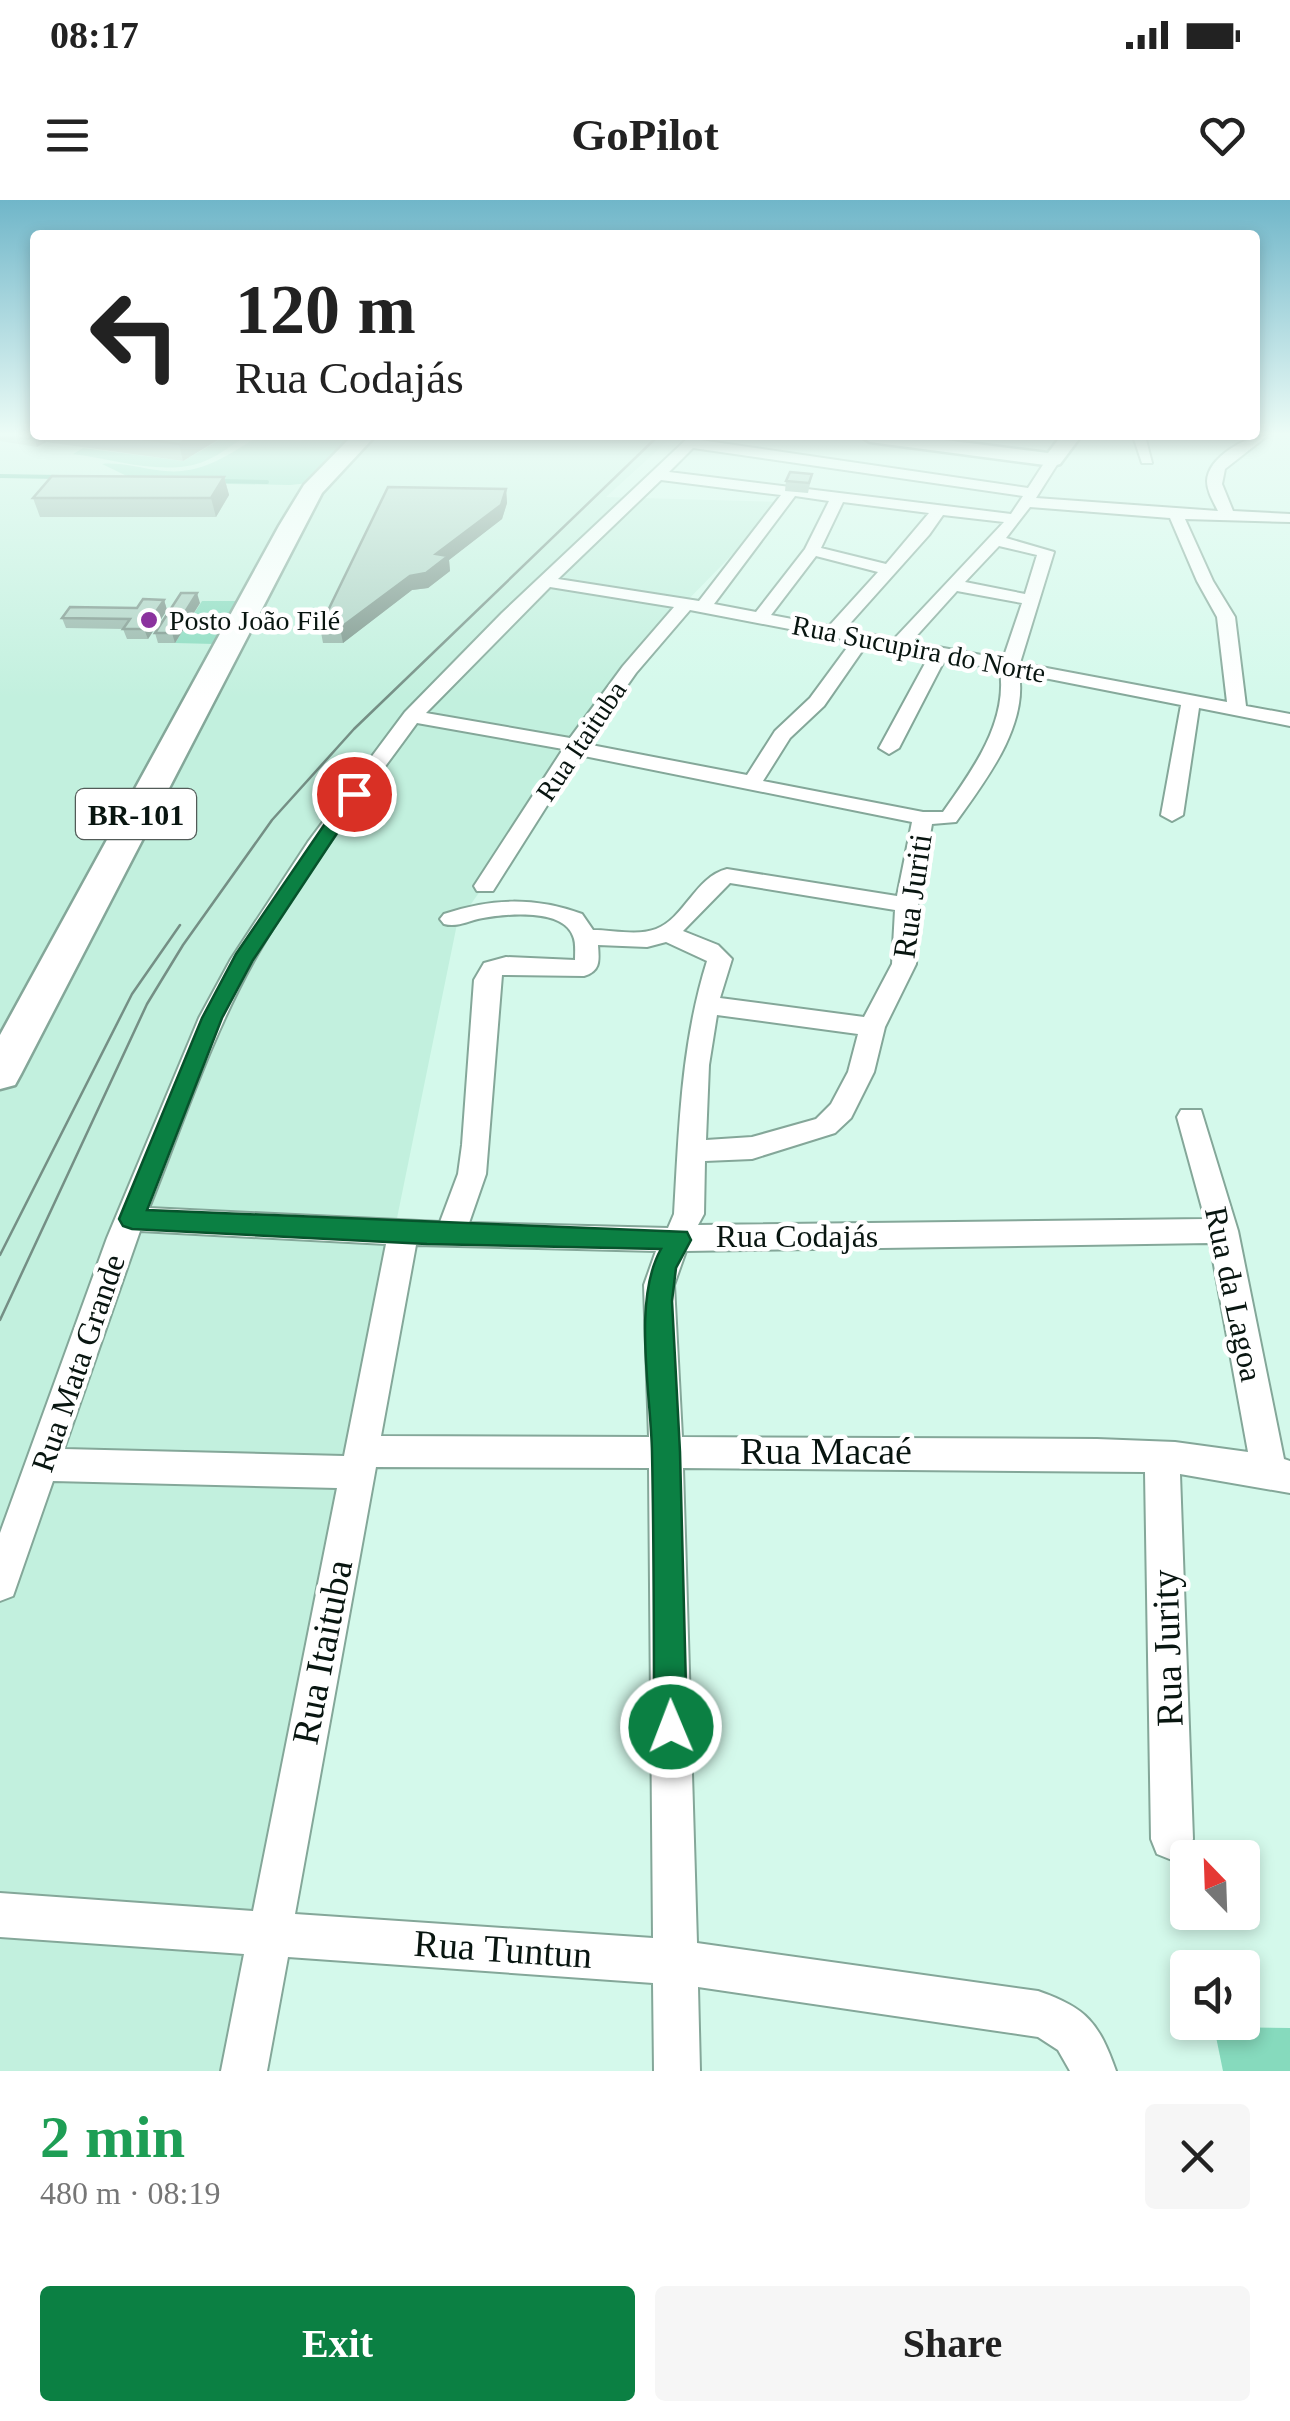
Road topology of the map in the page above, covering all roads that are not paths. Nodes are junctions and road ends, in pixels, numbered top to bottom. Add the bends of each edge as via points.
1 (293, 523) edge
2 (607, 523) edge
3 (765, 523) edge
4 (825, 523) edge
5 (930, 523) edge
6 (1011, 523) edge
7 (1180, 523) edge
8 (995, 540) junction
9 (812, 550) junction
10 (888, 570) junction
11 (548, 582) junction
12 (952, 585) junction
13 (1032, 600) junction
14 (695, 606) junction
15 (760, 618) junction
16 (831, 634) junction
17 (861, 640) junction
18 (896, 646) junction
19 (939, 654) junction
20 (1008, 669) junction
21 (1191, 700) junction
22 (1236, 709) junction
23 (412, 716) junction
24 (1288, 720) edge
25 (575, 746) junction
26 (1290, 746) edge
27 (889, 748) dead end
28 (752, 778) junction
29 (1172, 815) dead end
30 (923, 818) junction
31 (486, 886) dead end
32 (907, 905) junction
33 (452, 920) dead end
34 (684, 940) junction
35 (587, 949) junction
36 (706, 1004) junction
37 (872, 1028) junction
38 (0, 1074) edge
39 (1192, 1118) dead end
40 (693, 1150) junction
41 (132, 1219) junction
42 (1223, 1231) junction
43 (403, 1233) junction
44 (450, 1235) junction
45 (678, 1240) junction
46 (666, 1452) junction
47 (1162, 1457) junction
48 (358, 1462) junction
49 (42, 1464) junction
50 (1280, 1474) edge
51 (0, 1583) edge
52 (1172, 1839) dead end
53 (0, 1915) edge
54 (270, 1931) junction
55 (674, 1962) junction
56 (244, 2071) edge
57 (677, 2071) edge
58 (1092, 2071) edge

1 - 38 main road, BR-101
2 - 11 street, Rua Mata Grande
3 - 14 street, Rua Itaituba
4 - 9 street
5 - 10 street
6 - 8 street
7 - 22 street via 1226,617
8 - 12 street
8 - 13 street, Rua Juriti via 1045,551
9 - 10 street
9 - 15 street
10 - 16 street
11 - 14 street, Rua Sucupira do Norte
11 - 23 street, Rua Mata Grande
12 - 13 street
12 - 18 street
13 - 20 street, Rua Juriti
14 - 15 street, Rua Sucupira do Norte
14 - 25 street, Rua Itaituba via 656,635
15 - 16 street, Rua Sucupira do Norte
16 - 17 street, Rua Sucupira do Norte
17 - 18 street, Rua Sucupira do Norte
17 - 28 street
18 - 19 street, Rua Sucupira do Norte
19 - 20 street, Rua Sucupira do Norte
19 - 27 street
20 - 21 street, Rua Sucupira do Norte
20 - 30 street, Rua Juriti via 1010,705 981,773 950,818
21 - 22 street, Rua Sucupira do Norte
21 - 29 street
22 - 24 street, Rua Sucupira do Norte
23 - 25 street
23 - 41 street, Rua Mata Grande via 243,959 212,1018
24 - 26 street
25 - 28 street
25 - 31 street, Rua Itaituba
28 - 30 street via 757,788
30 - 32 street, Rua Juriti
32 - 34 street via 727,876 718,880
32 - 37 street, Rua Juriti via 904,964
33 - 35 street via 485,909 550,912 574,919
34 - 35 street
34 - 36 street via 720,957
35 - 44 street via 581,969 502,966 486,980 476,1146
36 - 37 street
36 - 40 street
37 - 40 street, Rua Juriti via 861,1072 826,1126 739,1152
39 - 42 street, Rua da Lagoa
40 - 45 street via 689,1214
41 - 43 street, Rua Codajás
41 - 49 street, Rua Mata Grande
42 - 45 street, Rua Codajás
42 - 50 street, Rua da Lagoa
43 - 44 street, Rua Codajás
43 - 48 street, Rua Itaituba
44 - 45 street, Rua Codajás
45 - 46 street via 660,1284
46 - 47 street, Rua Macaé
46 - 48 street, Rua Macaé
46 - 55 street
47 - 50 street, Rua Macaé
47 - 52 street, Rua Jurity
48 - 49 street, Rua Macaé
48 - 54 street, Rua Itaituba
49 - 51 street, Rua Mata Grande
53 - 54 street, Rua Tuntun
54 - 55 street, Rua Tuntun
54 - 56 street, Rua Itaituba
55 - 57 street
55 - 58 street, Rua Tuntun via 1060,2021 1078,2034

